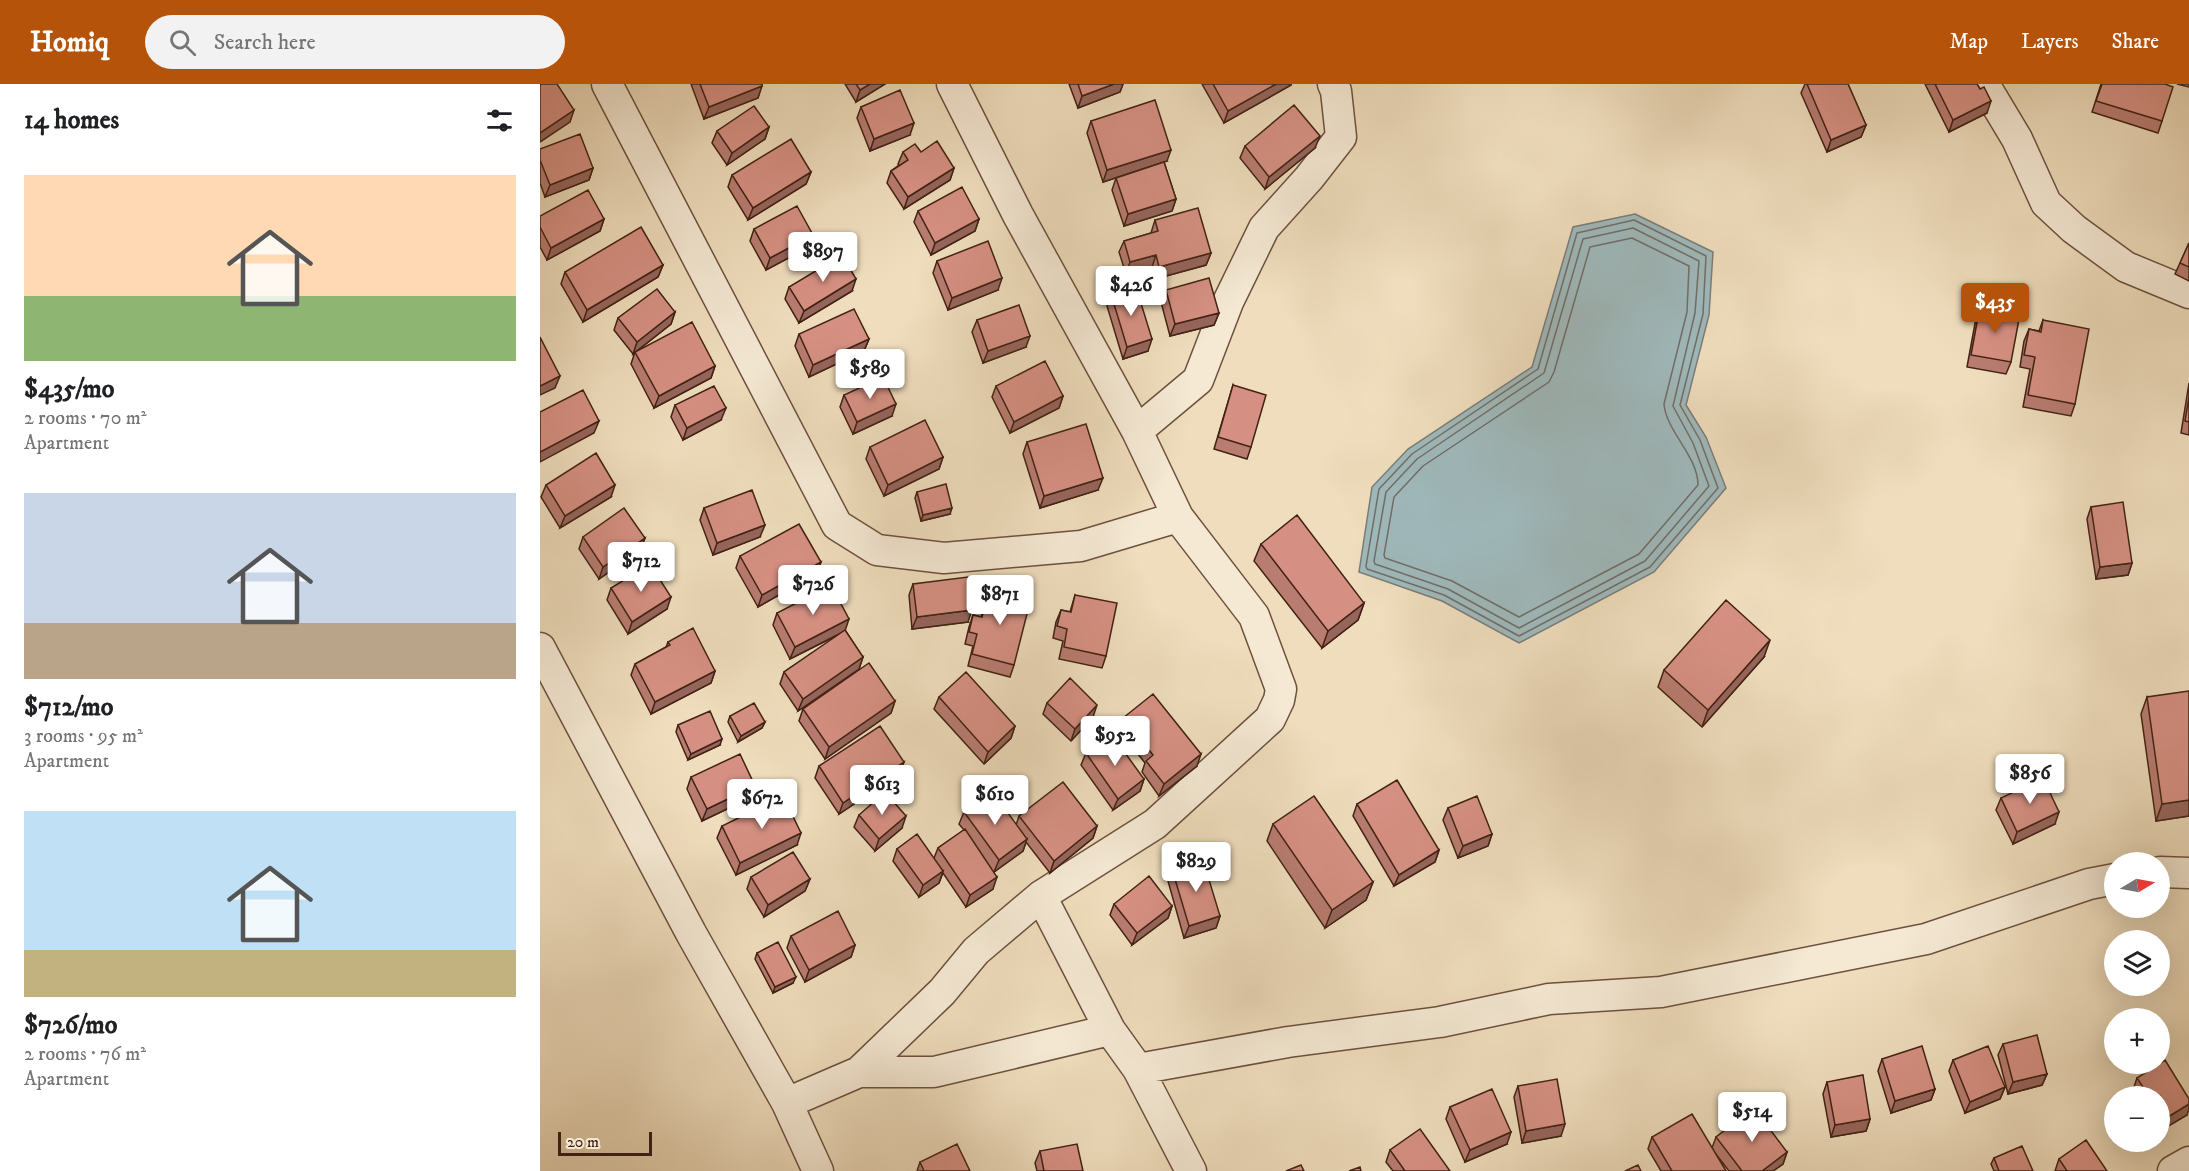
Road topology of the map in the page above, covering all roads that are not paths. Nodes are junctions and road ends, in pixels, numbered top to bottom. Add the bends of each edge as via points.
1 (607, 84) edge
2 (952, 84) edge
3 (1333, 84) edge
4 (1984, 84) edge
5 (2189, 293) edge
6 (1137, 431) junction
7 (1178, 517) junction
8 (540, 648) edge
9 (2170, 872) edge
10 (2189, 873) edge
11 (2104, 881) edge
12 (1041, 896) junction
13 (1110, 1030) junction
14 (1138, 1069) junction
15 (859, 1072) junction
16 (787, 1102) junction
17 (2189, 1162) edge
18 (818, 1171) edge
19 (1191, 1171) edge
20 (2173, 1171) edge

1 - 7 street via 837,525 877,550 944,558 1081,546
2 - 6 street via 1018,215
3 - 6 street via 1341,137 1264,228 1228,302 1198,380
4 - 5 street via 2017,139 2046,203 2126,267
6 - 7 street
7 - 12 street via 1254,616 1281,690 1279,700 1270,719 1155,824
8 - 16 street via 691,933
9 - 10 street
11 - 14 street via 1926,939 1661,992 1549,999 1440,1022 1288,1042
12 - 13 street
12 - 15 street via 976,951 942,992
13 - 14 street
13 - 15 street via 934,1072
14 - 19 street
15 - 16 street
16 - 18 street
17 - 20 street

